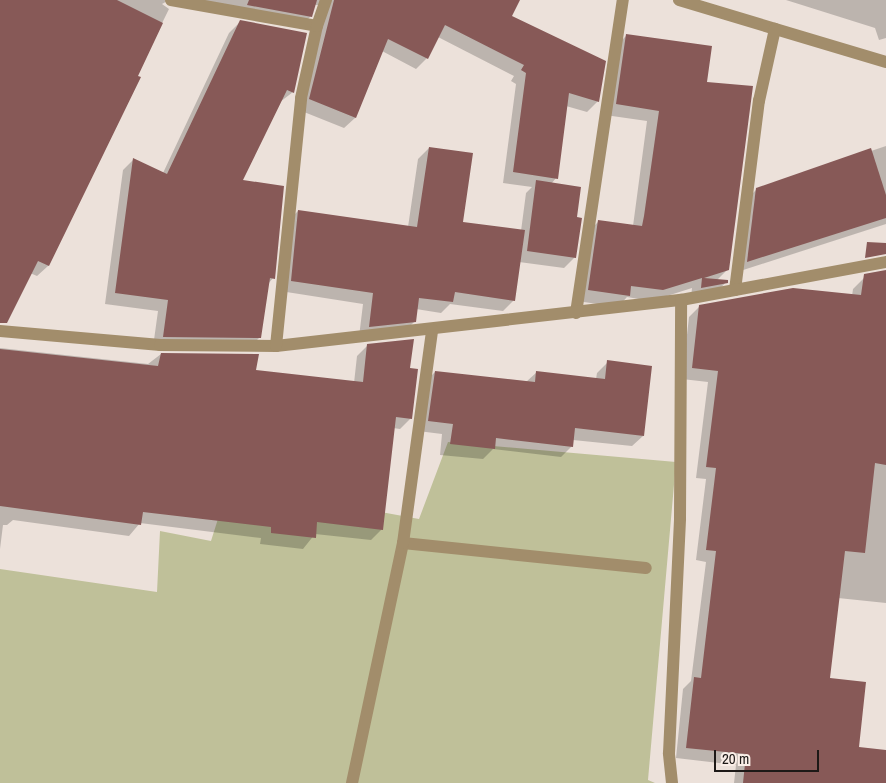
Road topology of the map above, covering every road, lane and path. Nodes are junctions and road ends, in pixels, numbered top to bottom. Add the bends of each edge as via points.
1 (171, 0) edge
2 (326, 0) edge
3 (624, 0) edge
4 (679, 0) edge
5 (317, 26) junction
6 (775, 29) junction
7 (886, 62) edge
8 (886, 262) edge
9 (734, 290) junction
10 (681, 300) junction
11 (576, 313) junction
12 (432, 330) junction
13 (0, 332) edge
14 (276, 346) junction
15 (403, 543) junction
16 (646, 568) dead end
17 (352, 783) edge
18 (672, 783) edge

1 - 5 street
2 - 5 street
3 - 11 street
4 - 6 street
5 - 14 street via 301,98
6 - 7 street
6 - 9 street via 759,101
8 - 9 street
9 - 10 street
10 - 11 street
10 - 18 street via 680,518 668,753
11 - 12 street
12 - 14 street
12 - 15 street
13 - 14 street via 160,344
15 - 16 street
15 - 17 street

